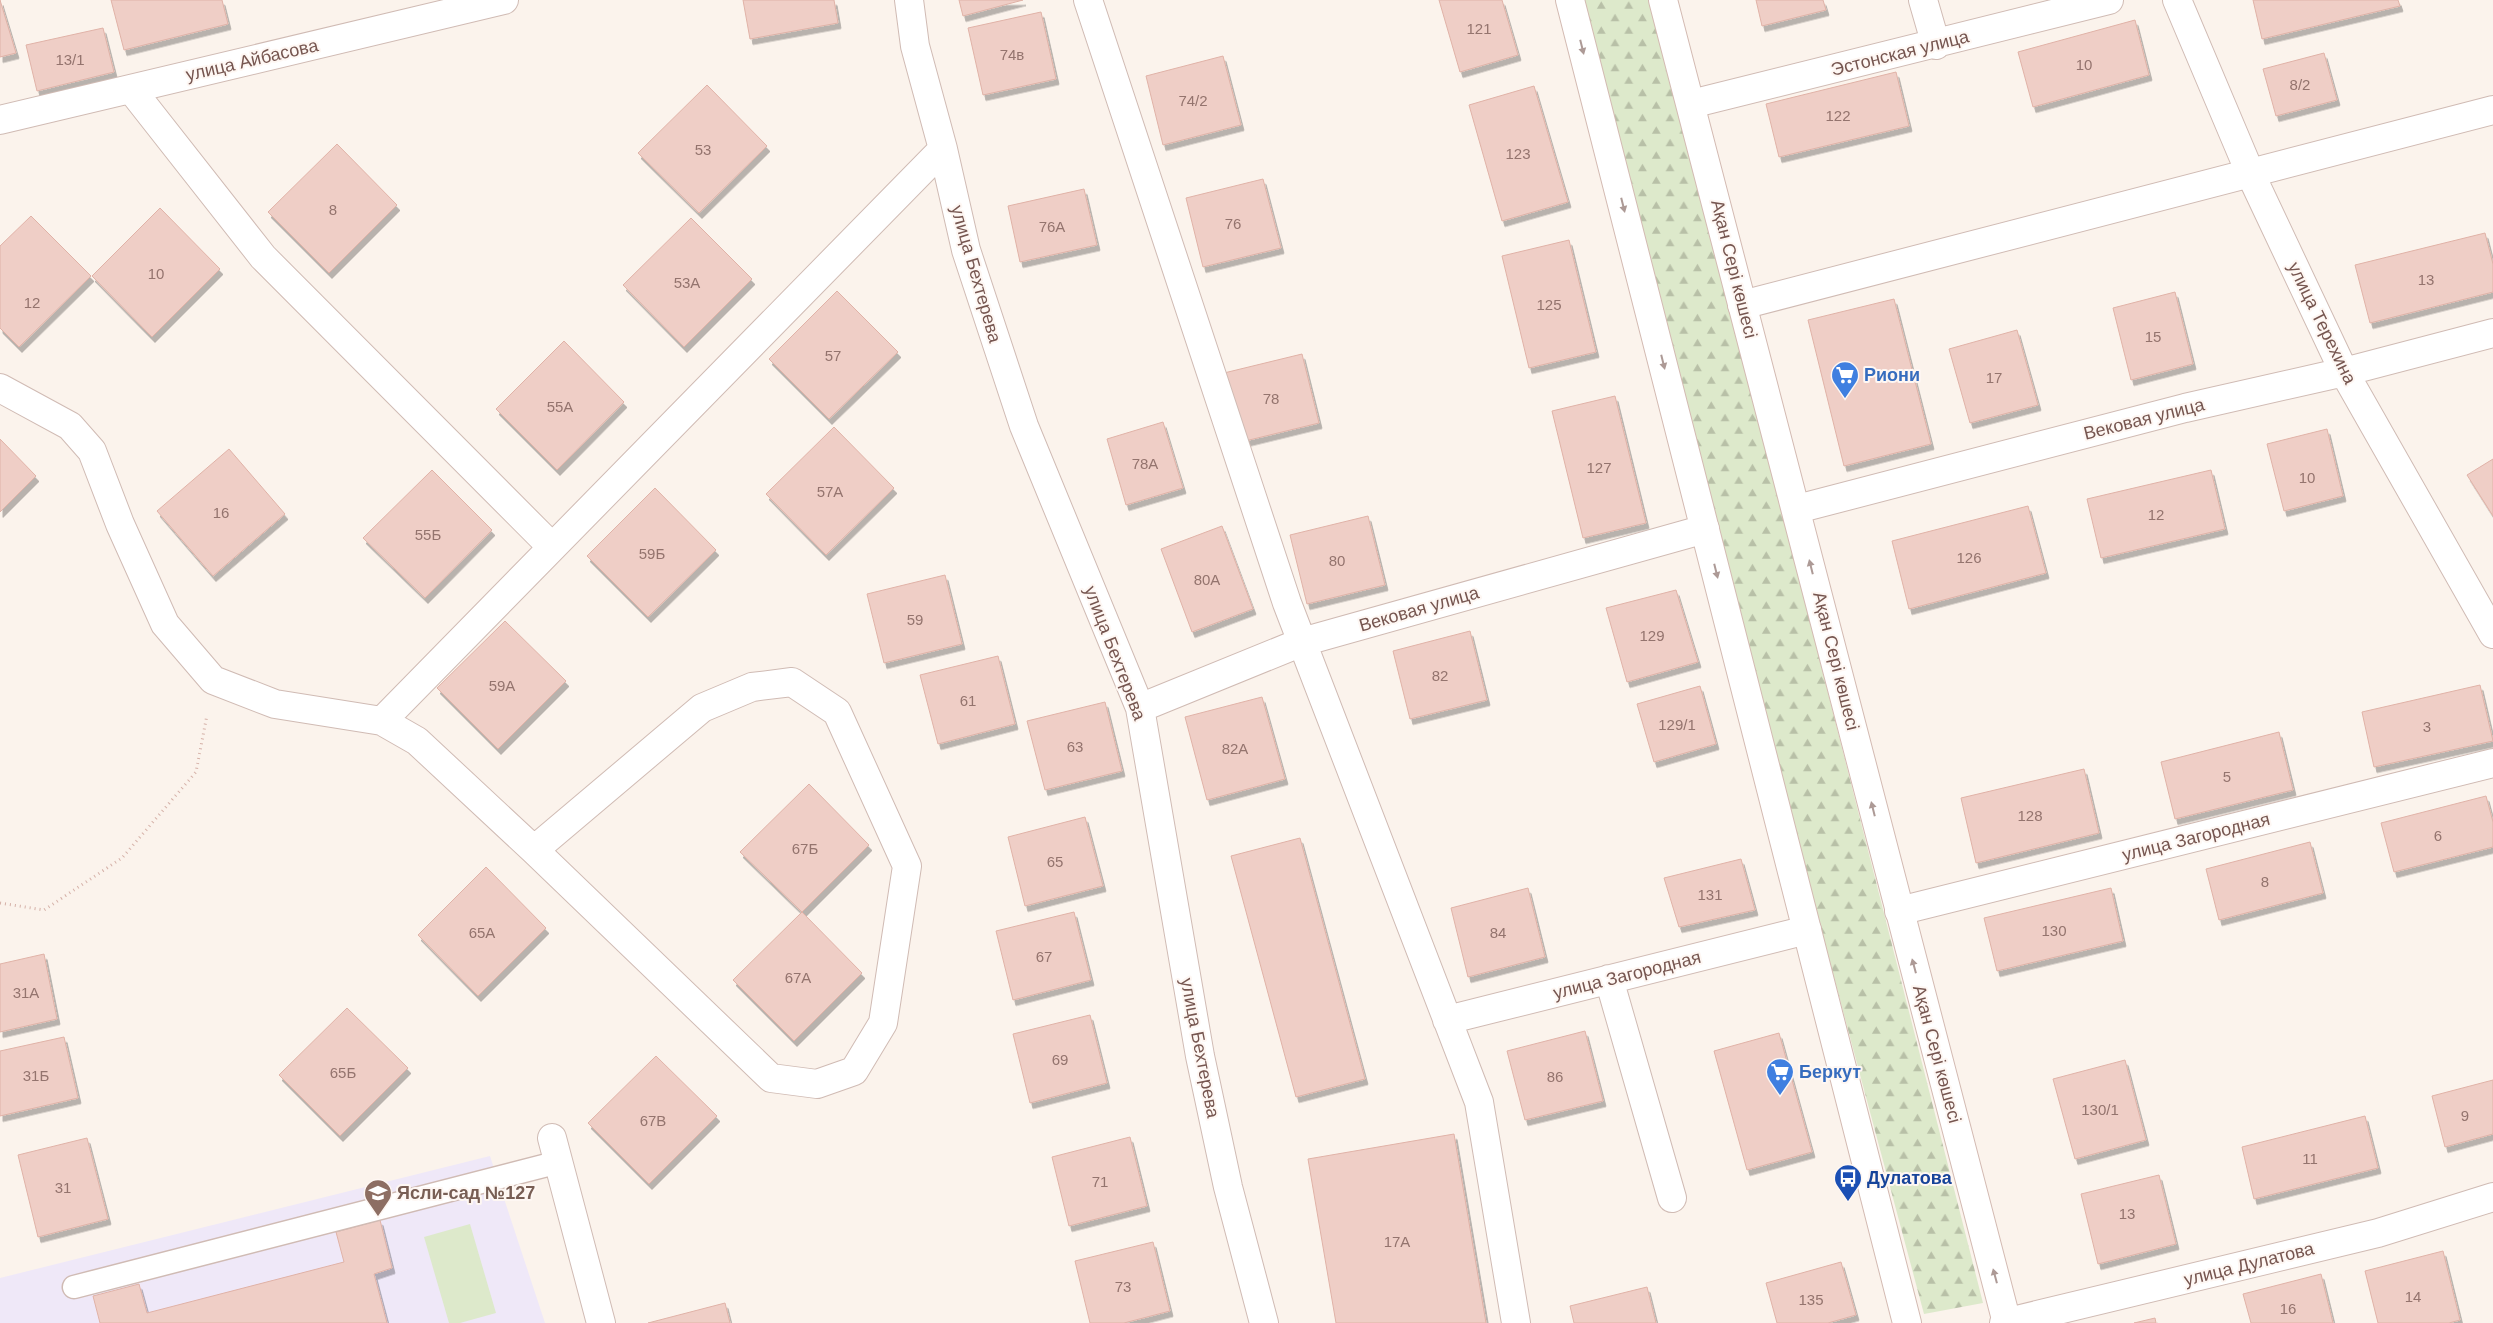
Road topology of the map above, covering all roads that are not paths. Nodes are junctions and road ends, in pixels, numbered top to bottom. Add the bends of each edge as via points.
1 (504, 0) edge
2 (909, 0) edge
3 (1088, 0) edge
4 (1570, 0) edge
5 (1663, 0) edge
6 (1923, 0) edge
7 (2109, 0) edge
8 (2177, 0) edge
9 (1936, 45) junction
10 (130, 89) junction
11 (1691, 104) junction
12 (2493, 110) edge
13 (0, 120) edge
14 (943, 148) junction
15 (2251, 174) junction
16 (1742, 305) junction
17 (2493, 333) edge
18 (2344, 372) junction
19 (0, 388) edge
20 (1796, 509) junction
21 (1705, 529) junction
22 (552, 548) junction
23 (2493, 634) edge
24 (1302, 642) junction
25 (1140, 708) junction
26 (382, 721) junction
27 (2493, 763) edge
28 (534, 850) junction
29 (1899, 911) junction
30 (1807, 930) junction
31 (1609, 979) junction
32 (1447, 1020) junction
33 (556, 1150) joint
34 (2493, 1197) edge
35 (1672, 1198) dead end
36 (74, 1287) dead end
37 (601, 1323) edge
38 (1264, 1323) edge
39 (1516, 1323) edge
40 (1908, 1323) edge
41 (2006, 1323) edge

1 - 10 street, улица Айбасова
2 - 14 street, улица Бехтерева via 915,46
3 - 24 street via 1177,275
4 -> 21 street
5 - 11 street, Ақан Сері көшесі
6 - 9 street
7 - 9 street, Эстонская улица
8 - 15 street, улица Терехина
9 - 11 street, Эстонская улица
10 - 13 street, улица Айбасова
10 - 22 street via 263,257
11 - 16 street, Ақан Сері көшесі
12 - 15 street
14 - 22 street
14 - 25 street, улица Бехтерева via 966,250 1024,426
15 - 16 street
15 - 18 street, улица Терехина
16 - 20 street, Ақан Сері көшесі
17 - 18 street, Вековая улица
18 - 20 street, Вековая улица via 2185,408
18 - 23 street, улица Терехина
19 - 26 street via 70,426 92,451 120,524 165,624 213,680 275,704
29 -> 20 street, Ақан Сері көшесі
21 - 24 street, Вековая улица
21 -> 30 street
22 - 26 street
24 - 25 street, Вековая улица
24 - 32 street
25 - 38 street, улица Бехтерева via 1200,1056 1228,1187
26 - 28 street via 417,741
27 - 29 street, улица Загородная
28 - 28 street via 771,1078 817,1084 854,1071 884,1023 907,866 837,712 792,682 752,686 702,708
41 -> 29 street, Ақан Сері көшесі
30 - 31 street, улица Загородная
30 - 40 street
31 - 32 street, улица Загородная
31 - 35 street
32 - 39 street via 1479,1102
33 - 36 lane
33 - 37 street
34 - 41 street, улица Дулатова via 2378,1233

